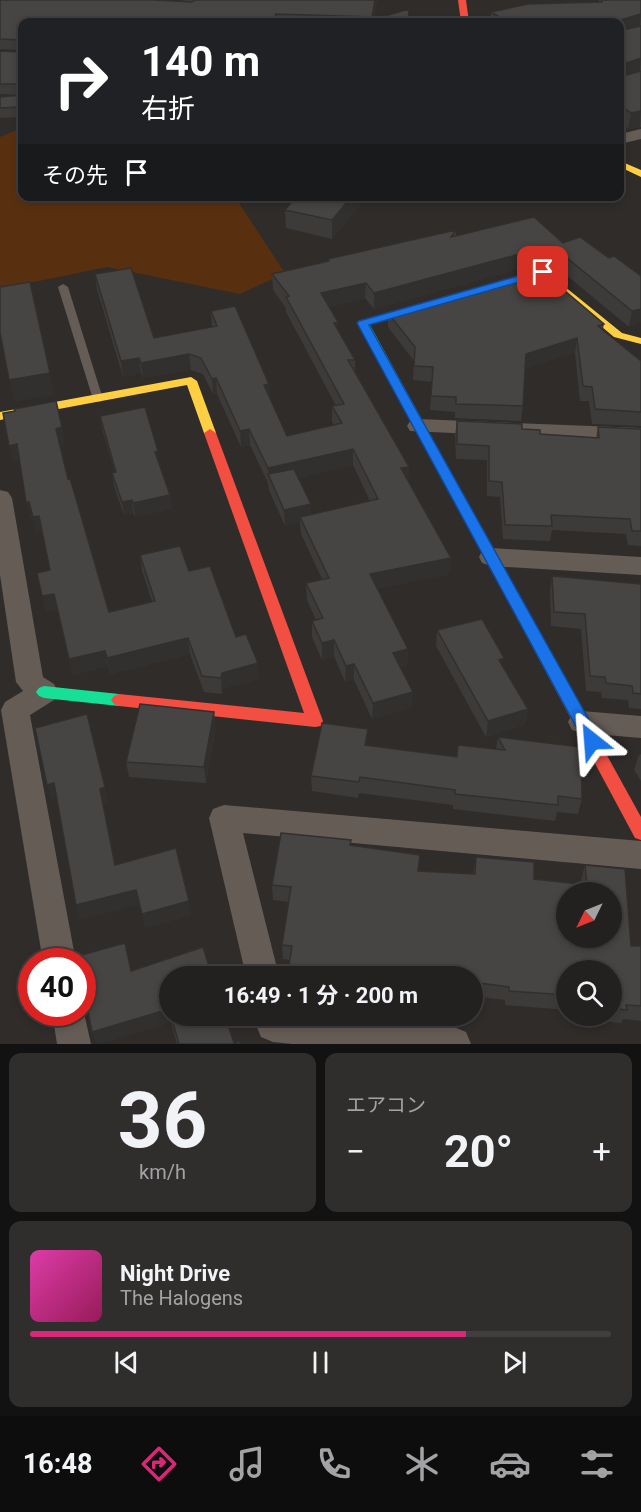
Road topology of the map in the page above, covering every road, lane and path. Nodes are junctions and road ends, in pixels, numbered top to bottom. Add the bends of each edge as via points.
1 (462, 0) edge
2 (464, 18) edge
3 (641, 134) edge
4 (624, 138) edge
5 (63, 287) dead end
6 (487, 288) edge
7 (442, 301) edge
8 (641, 340) edge
9 (98, 399) junction
10 (0, 416) edge
11 (418, 426) junction
12 (641, 435) edge
13 (0, 498) edge
14 (491, 557) junction
15 (641, 566) edge
16 (44, 692) junction
17 (7, 711) edge
18 (582, 722) junction
19 (641, 727) edge
20 (641, 833) edge
21 (641, 855) edge
22 (57, 948) edge
23 (260, 966) edge
24 (71, 1026) edge
25 (275, 1028) edge
26 (74, 1044) edge
27 (454, 1044) edge

1 - 2 street
3 - 4 street
5 - 9 lane
6 - 8 street via 543,272 618,335
7 - 11 street via 363,323
9 - 10 street
9 - 16 street via 191,381 315,721
11 - 12 street
11 - 14 street
13 - 16 street via 30,682
14 - 15 street
14 - 18 street
16 - 17 street
17 - 22 street
18 - 19 street
18 - 20 street
21 - 23 street via 224,818
24 - 26 street
25 - 27 street

